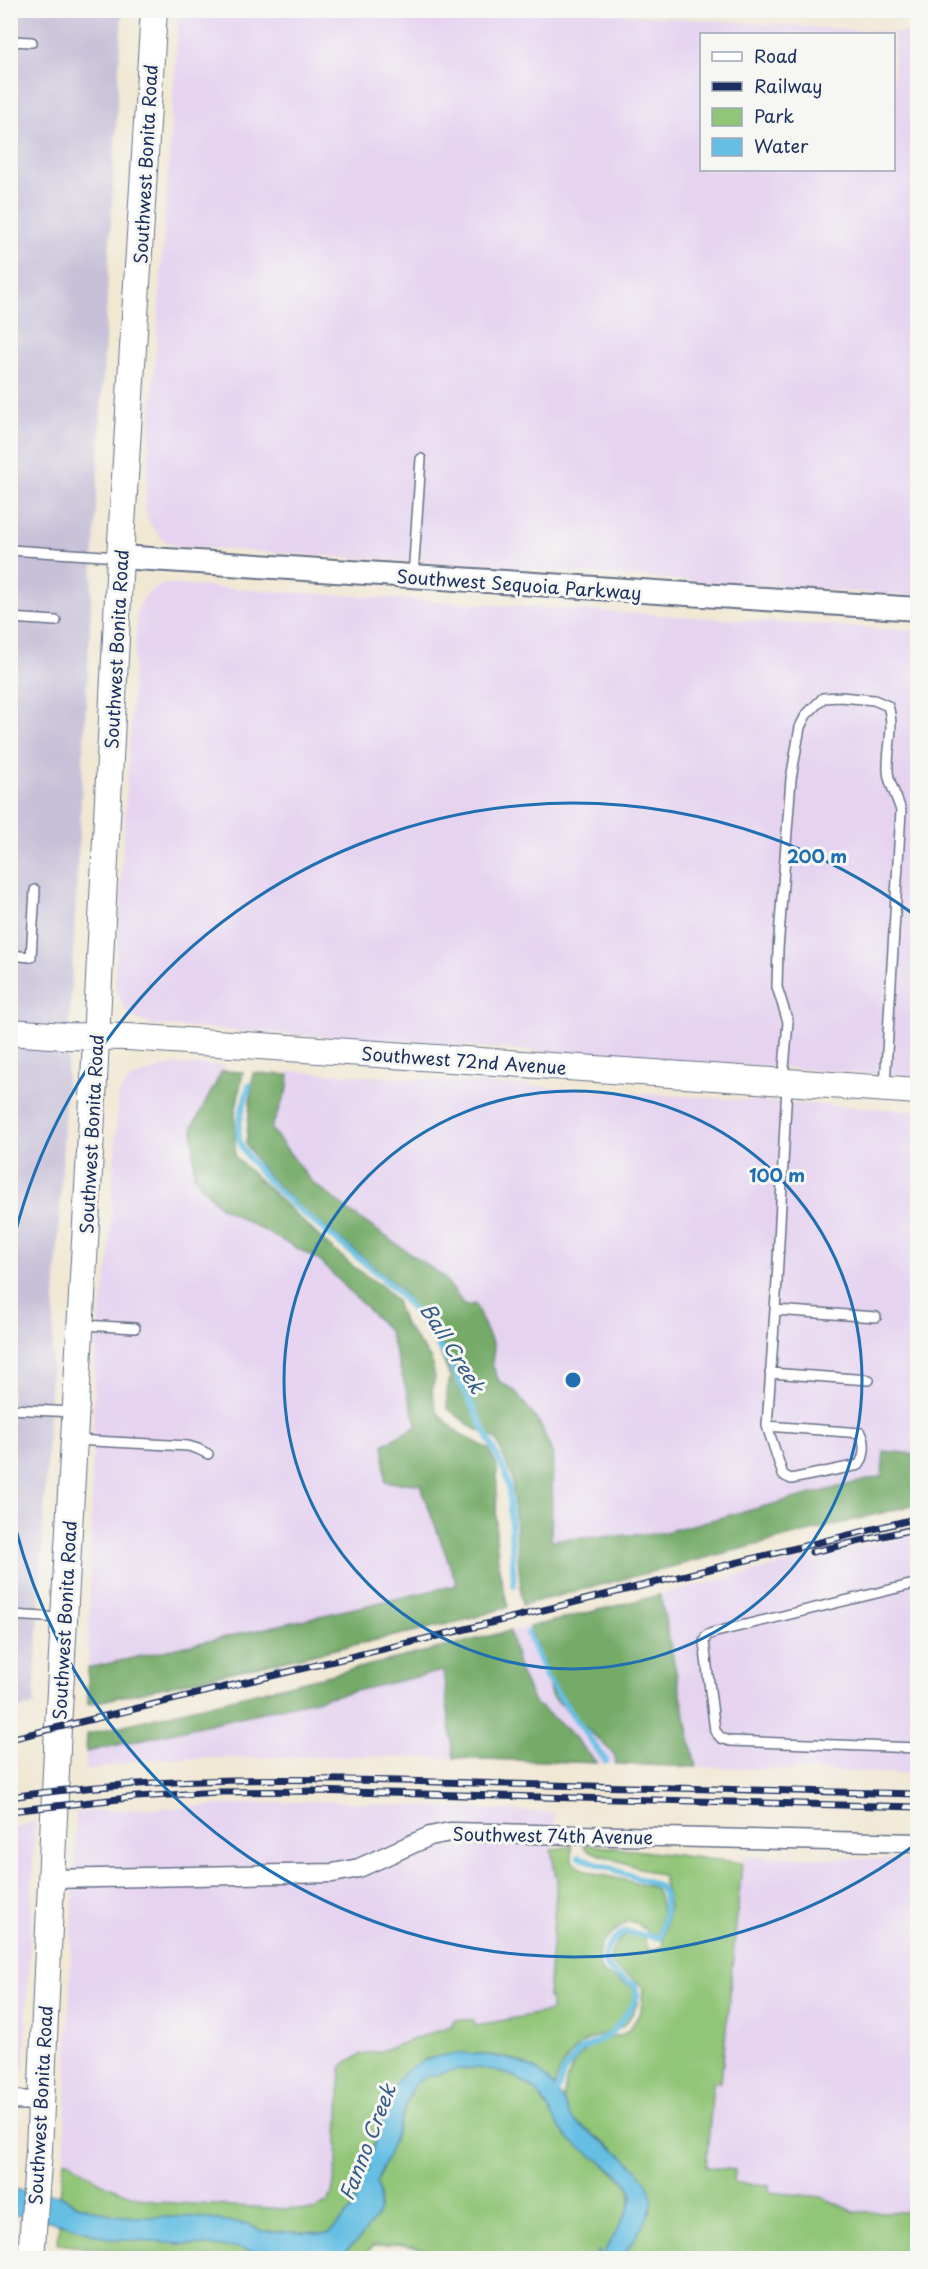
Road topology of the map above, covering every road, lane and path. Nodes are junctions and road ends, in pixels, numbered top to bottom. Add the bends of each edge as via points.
1 (154, 10) edge
2 (10, 41) edge
3 (32, 42) dead end
4 (421, 459) dead end
5 (10, 550) edge
6 (120, 557) junction
7 (413, 576) junction
8 (918, 609) edge
9 (10, 618) edge
10 (56, 621) dead end
11 (35, 890) dead end
12 (10, 955) edge
13 (10, 1032) edge
14 (96, 1036) junction
15 (785, 1082) junction
16 (885, 1089) junction
17 (918, 1091) edge
18 (775, 1310) junction
19 (876, 1317) dead end
20 (81, 1325) junction
21 (135, 1328) dead end
22 (770, 1372) junction
23 (869, 1380) dead end
24 (10, 1409) edge
25 (76, 1412) junction
26 (766, 1425) junction
27 (75, 1440) junction
28 (208, 1454) dead end
29 (918, 1583) edge
30 (10, 1615) edge
31 (64, 1618) junction
32 (918, 1749) edge
33 (918, 1843) edge
34 (51, 1879) junction
35 (10, 2100) edge
36 (40, 2101) junction
37 (32, 2251) edge

1 - 6 main road, Southwest Bonita Road
2 - 3 lane
4 - 7 lane
5 - 6 lane
6 - 7 street, Southwest Sequoia Parkway
6 - 14 main road, Southwest Bonita Road
7 - 8 street, Southwest Sequoia Parkway
9 - 10 lane
11 - 12 lane via 31,957
13 - 14 main road, Southwest 72nd Avenue
14 - 15 main road, Southwest 72nd Avenue
14 - 20 main road, Southwest Bonita Road
15 - 16 main road, Southwest 72nd Avenue
15 - 16 lane via 788,1022 777,987 791,779 800,727 806,715 824,698 840,697 874,700 888,706 892,718 887,774 902,811
15 - 18 lane
16 - 17 main road, Southwest 72nd Avenue
18 - 19 lane
18 - 22 lane
20 - 21 lane
20 - 25 main road, Southwest Bonita Road
22 - 23 lane
22 - 26 lane
24 - 25 lane
25 - 27 main road, Southwest Bonita Road
26 - 26 lane via 783,1474 791,1479 859,1465 863,1458 861,1433
27 - 28 lane via 188,1446
27 - 31 main road, Southwest Bonita Road
29 - 32 lane via 712,1633 704,1642 715,1731 721,1738
30 - 31 lane
31 - 34 main road, Southwest Bonita Road
33 - 34 street, Southwest 74th Avenue via 450,1832 430,1836 359,1868 333,1873
34 - 36 main road, Southwest Bonita Road
35 - 36 street
36 - 37 main road, Southwest Bonita Road

